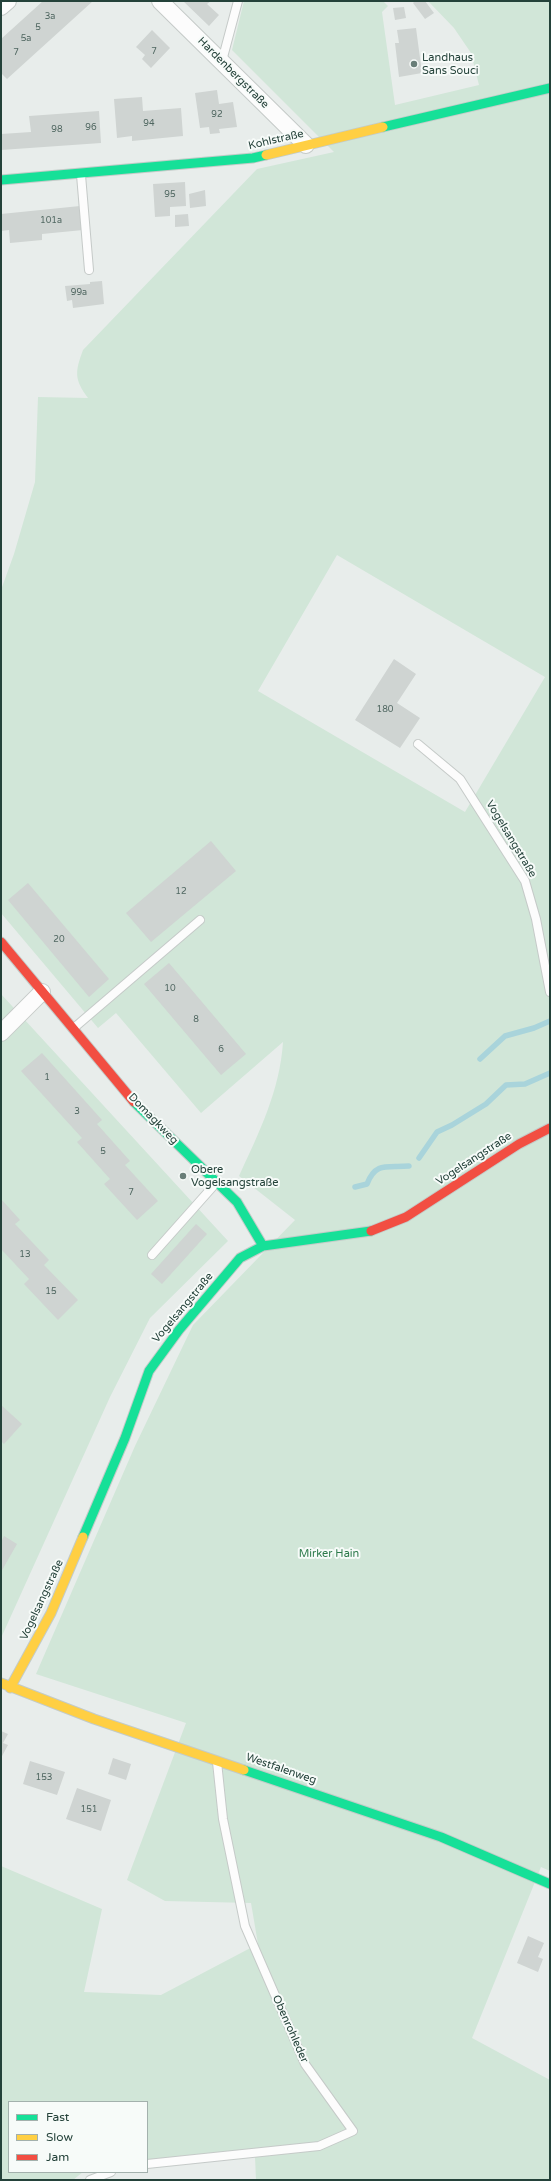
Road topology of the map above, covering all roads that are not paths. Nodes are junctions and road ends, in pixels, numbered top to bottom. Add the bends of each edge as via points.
1 (8, 1) edge
2 (160, 1) edge
3 (238, 1) edge
4 (1, 7) edge
5 (222, 61) junction
6 (550, 88) edge
7 (306, 145) junction
8 (81, 175) junction
9 (1, 180) edge
10 (89, 270) dead end
11 (418, 744) dead end
12 (200, 920) dead end
13 (1, 942) edge
14 (42, 992) junction
15 (550, 992) edge
16 (74, 1028) junction
17 (1, 1033) edge
18 (550, 1128) edge
19 (218, 1182) junction
20 (263, 1246) junction
21 (152, 1255) dead end
22 (1, 1683) edge
23 (10, 1688) junction
24 (217, 1759) junction
25 (550, 1884) edge
26 (148, 2164) edge
27 (108, 2173) edge
28 (90, 2180) edge

1 - 4 street
2 - 5 street, Hardenbergstraße
3 - 5 lane
5 - 7 street, Hardenbergstraße
6 - 7 street, Kohlstraße
7 - 8 street, Kohlstraße via 253,158
8 - 9 street, Kohlstraße
8 - 10 lane
11 - 15 lane, Vogelsangstraße via 460,778 525,881 536,919
12 - 16 lane
13 - 14 street, Domagkweg
14 - 16 street, Domagkweg
14 - 17 street
16 - 19 street, Domagkweg via 144,1113
18 - 20 street, Vogelsangstraße via 519,1144 406,1217 367,1233
19 - 20 street, Domagkweg via 237,1202
19 - 21 lane
20 - 23 street, Vogelsangstraße via 240,1258 179,1330 149,1371 125,1438 51,1613
22 - 23 street, Westfalenweg
23 - 24 street, Westfalenweg via 94,1719
24 - 25 street, Westfalenweg via 441,1837
24 - 26 lane, Obenrohleder via 223,1819 244,1926 305,2064 353,2131 319,2146
27 - 28 lane

